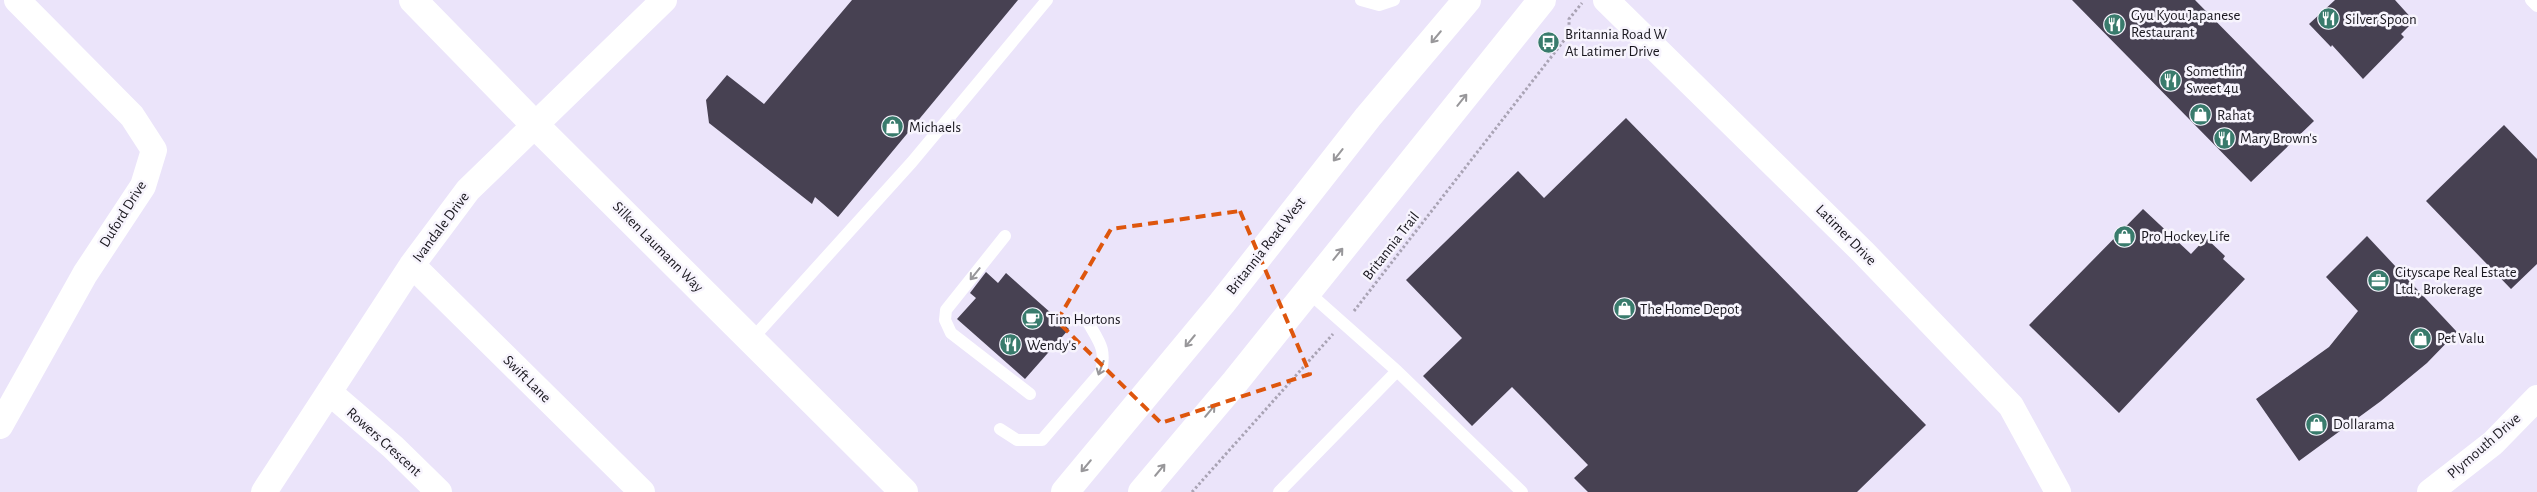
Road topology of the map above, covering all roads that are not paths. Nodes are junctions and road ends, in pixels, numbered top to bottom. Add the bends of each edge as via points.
1 (17, 0) edge
2 (413, 0) edge
3 (664, 0) edge
4 (1047, 0) edge
5 (1361, 0) edge
6 (1394, 0) edge
7 (1467, 0) edge
8 (1542, 0) edge
9 (1606, 0) edge
10 (2531, 0) edge
11 (2537, 6) edge
12 (536, 126) junction
13 (1005, 236) dead end
14 (412, 266) junction
15 (1308, 292) junction
16 (1089, 324) dead end
17 (752, 339) junction
18 (1397, 371) junction
19 (329, 392) junction
20 (1030, 394) dead end
21 (2537, 398) edge
22 (0, 426) edge
23 (1000, 428) dead end
24 (264, 492) edge
25 (438, 492) edge
26 (642, 492) edge
27 (904, 492) edge
28 (1064, 492) edge
29 (1142, 492) edge
30 (1279, 492) edge
31 (1522, 492) edge
32 (2058, 492) edge
33 (2430, 492) edge

1 - 22 street, Duford Drive via 132,116 154,150 143,186 85,274
2 - 12 main road, Silken Laumann Way
3 - 12 street, Ivandale Drive
4 - 17 lane via 912,162
5 - 6 lane via 1379,5
7 -> 28 main road, Britannia Road West
15 -> 8 main road
9 - 32 street, Latimer Drive via 1864,252 2012,406
10 - 11 lane
12 - 14 street, Ivandale Drive via 468,190
12 - 17 main road, Silken Laumann Way
13 -> 20 lane via 946,310 945,320 952,332
14 - 19 street, Ivandale Drive
14 - 26 street, Swift Lane
15 - 18 lane
29 -> 15 main road
16 -> 23 lane via 1105,357 1101,372 1042,440 1016,440
17 - 27 main road, Silken Laumann Way
18 - 30 lane
18 - 31 lane
19 - 24 street, Ivandale Drive
19 - 25 street, Rowers Crescent via 393,447
21 - 33 street, Plymouth Drive via 2493,443

